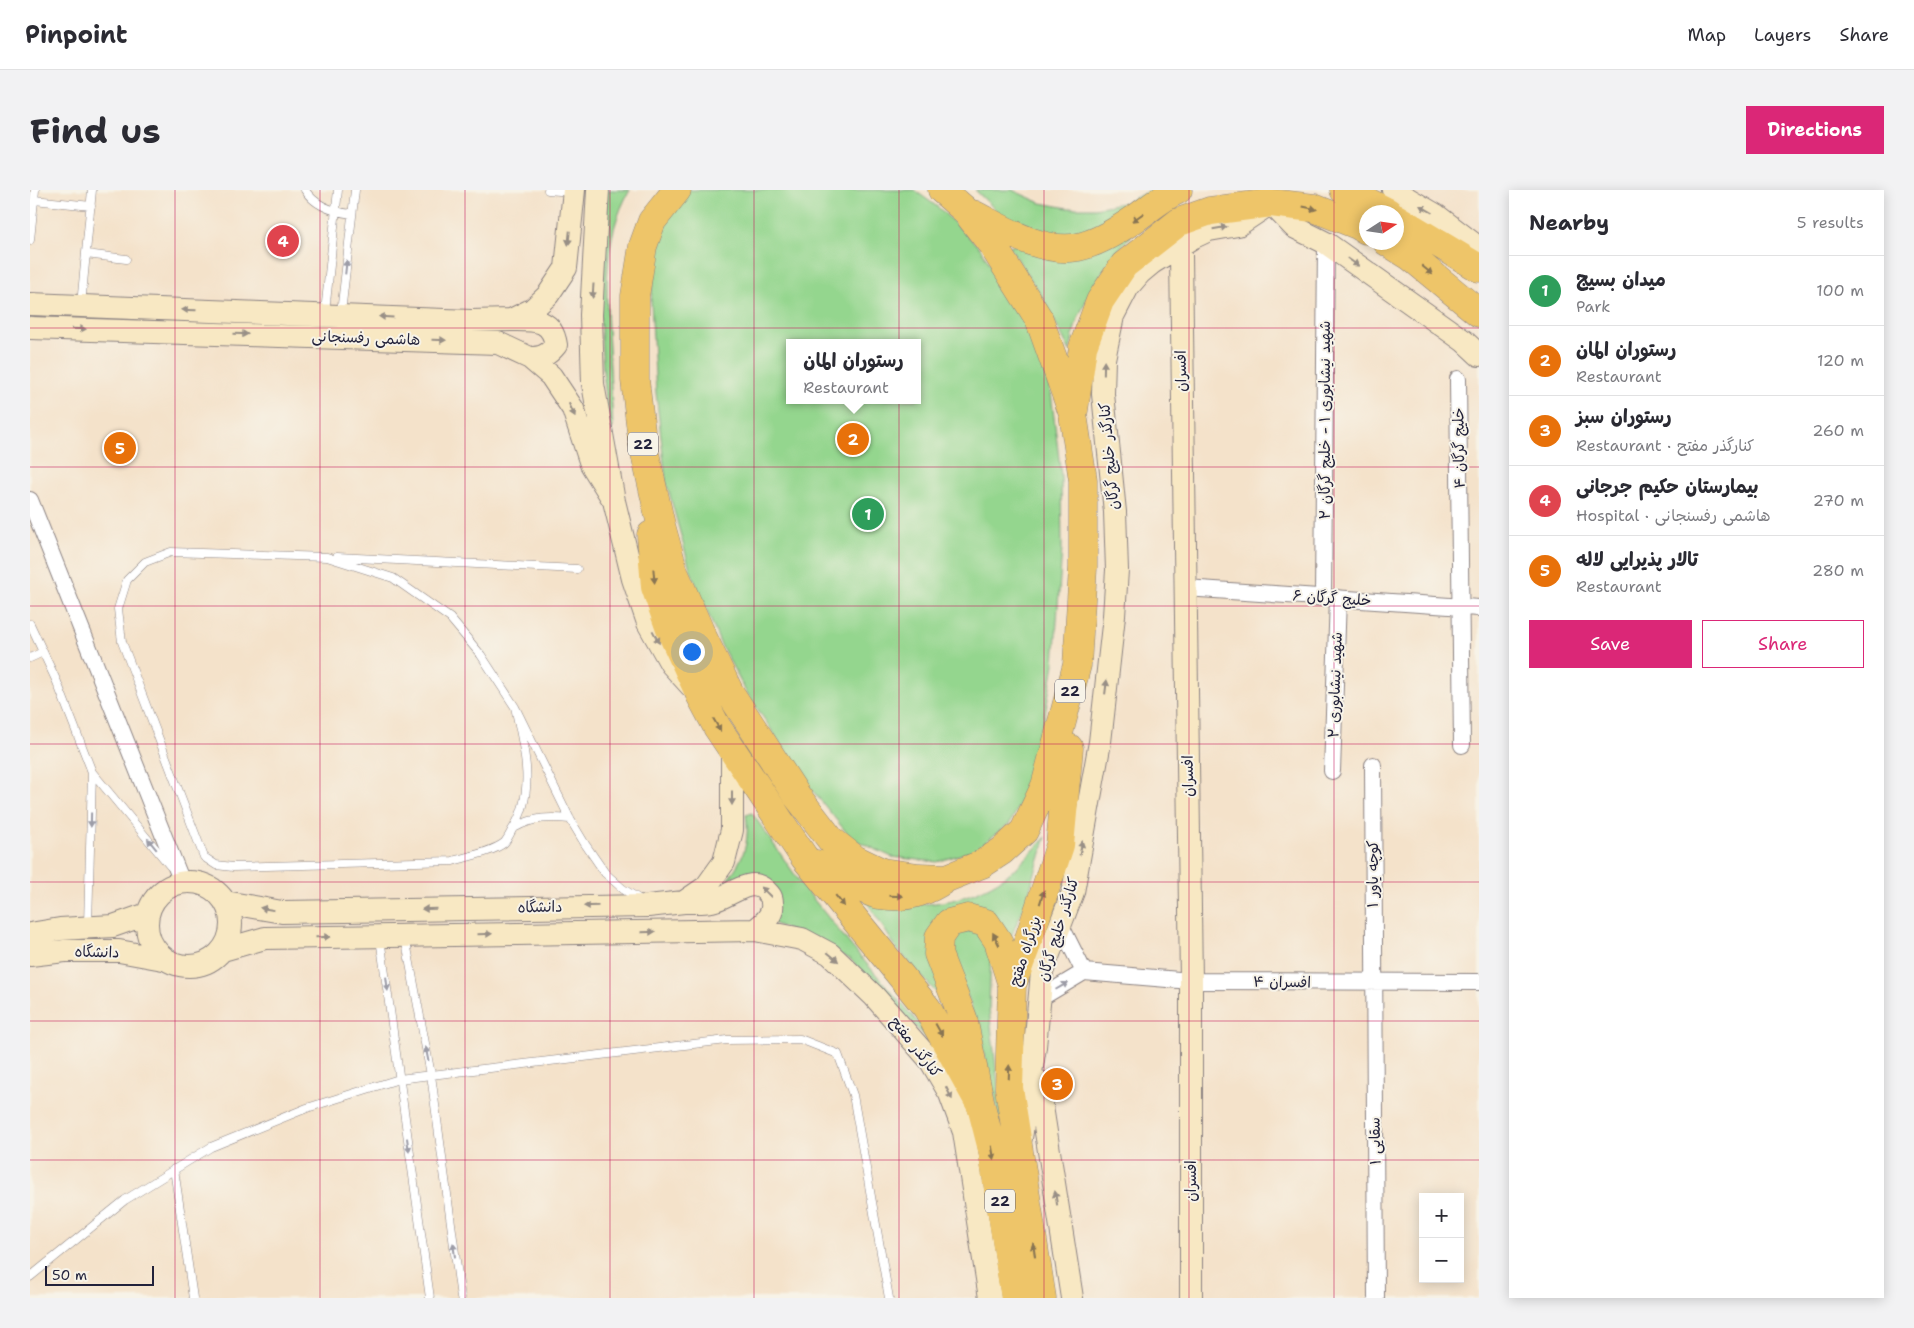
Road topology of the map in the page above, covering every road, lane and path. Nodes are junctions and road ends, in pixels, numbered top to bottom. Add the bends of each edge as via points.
1 (35, 190) edge
2 (92, 190) edge
3 (305, 190) edge
4 (338, 190) edge
5 (355, 190) edge
6 (548, 190) edge
7 (598, 190) edge
8 (662, 190) edge
9 (677, 190) edge
10 (942, 190) edge
11 (1178, 190) edge
12 (1344, 190) edge
13 (1393, 190) edge
14 (574, 191) edge
15 (34, 200) junction
16 (1271, 203) junction
17 (1374, 205) edge
18 (91, 206) junction
19 (966, 210) junction
20 (336, 212) junction
21 (352, 214) junction
22 (652, 221) junction
23 (1404, 223) edge
24 (1359, 226) edge
25 (30, 240) edge
26 (1326, 243) junction
27 (1479, 248) edge
28 (1400, 250) edge
29 (86, 254) junction
30 (126, 258) dead end
31 (1185, 259) junction
32 (1479, 268) edge
33 (30, 304) edge
34 (81, 307) junction
35 (1479, 313) edge
36 (333, 315) junction
37 (511, 320) junction
38 (31, 329) edge
39 (1479, 355) edge
40 (530, 358) junction
41 (1458, 378) dead end
42 (1073, 414) junction
43 (642, 440) junction
44 (30, 500) edge
45 (614, 501) junction
46 (326, 557) junction
47 (577, 569) dead end
48 (1185, 588) junction
49 (1331, 598) junction
50 (1462, 607) junction
51 (1479, 608) edge
52 (31, 627) edge
53 (43, 652) junction
54 (30, 658) edge
55 (1077, 665) junction
56 (700, 695) junction
57 (515, 707) junction
58 (1462, 745) dead end
59 (732, 750) junction
60 (1373, 765) dead end
61 (1332, 771) dead end
62 (92, 772) junction
63 (570, 818) junction
64 (513, 829) junction
65 (804, 857) junction
66 (947, 878) junction
67 (182, 882) junction
68 (225, 902) junction
69 (684, 902) junction
70 (616, 906) junction
71 (648, 906) junction
72 (147, 914) junction
73 (1060, 924) junction
74 (88, 928) junction
75 (755, 930) junction
76 (617, 932) junction
77 (30, 934) edge
78 (380, 936) junction
79 (405, 936) junction
80 (223, 950) junction
81 (30, 955) edge
82 (163, 959) junction
83 (1084, 972) junction
84 (1191, 981) junction
85 (1479, 982) edge
86 (1374, 983) junction
87 (1012, 985) junction
88 (1039, 999) junction
89 (1034, 1047) junction
90 (431, 1075) junction
91 (399, 1079) junction
92 (981, 1106) junction
93 (1019, 1156) junction
94 (174, 1169) junction
95 (30, 1277) edge
96 (193, 1298) edge
97 (430, 1298) edge
98 (461, 1298) edge
99 (889, 1298) edge
100 (990, 1298) edge
101 (1015, 1298) edge
102 (1042, 1298) edge
103 (1072, 1298) edge
104 (1191, 1298) edge
105 (1376, 1298) edge

1 - 15 lane
2 - 18 lane
3 - 20 lane via 320,205
4 - 20 lane
5 - 21 lane
6 - 14 lane
7 -> 45 main road via 591,314 593,384
8 - 22 highway, 22
9 - 22 highway, 22
10 - 19 highway, 22
11 -> 19 highway via 1106,237 1077,247 1050,246 1018,237
12 - 17 highway
27 -> 13 main road via 1436,215
14 -> 37 main road, هاشمی رفسنجانی via 566,268 548,295 533,309
15 - 18 lane
15 - 25 lane
16 -> 24 highway via 1314,208
16 - 26 main road via 1294,227
31 -> 16 main road, کنارگذر خلیج گرگان via 1209,230 1238,224
16 - 42 highway via 1210,211 1179,222 1124,265 1100,301 1083,346
18 - 29 lane
19 - 42 highway, 22 via 1039,319
20 - 21 lane
20 - 36 lane
36 -> 21 lane
22 - 43 highway, 22 via 643,246 635,296 635,380
23 - 32 highway
26 -> 39 main road
26 - 49 street, شهید نیشابوری ۱ - خلیج گرگان ۲
28 -> 35 highway
29 - 30 lane
29 - 34 lane
31 - 48 main road, افسران
73 -> 31 main road, کنارگذر خلیج گرگان via 1072,892 1090,804 1114,616 1117,570 1115,512 1103,394 1104,358 1113,316 1128,287 1152,263
33 - 34 main road, هاشمی رفسنجانی
36 -> 34 main road, هاشمی رفسنجانی
37 -> 36 main road, هاشمی رفسنجانی
37 - 40 main road via 530,320 547,325 554,334 556,345 549,354
38 -> 40 main road, هاشمی رفسنجانی via 469,341 498,343
40 -> 45 main road, هاشمی رفسنجانی via 551,376 573,409 590,464
41 - 50 street, خلیج گرگان ۴
42 - 55 highway, 22 via 1083,480 1083,568
43 -> 56 highway, 22 via 655,587 671,632
43 - 66 highway, 22 via 661,525 678,580 730,692 797,796 832,840 855,859 882,872
44 - 67 street
45 -> 56 main road via 633,579 648,623 671,664
46 - 47 lane
46 - 57 lane via 393,578 450,618 481,655
46 - 64 lane via 171,552 145,562 127,580 118,609 122,642 204,857 216,865 233,866 453,861 505,842
48 - 49 street, خلیج گرگان ۶
48 - 84 main road, افسران
49 - 50 street, خلیج گرگان ۶
49 - 61 street, شهید نیشابوری ۲
50 - 51 street, خلیج گرگان ۶
50 - 58 street, خلیج گرگان ۴
52 - 53 lane
53 - 54 lane
53 - 62 lane
55 - 66 highway, 22 via 1045,786 1024,831 982,864
87 -> 55 highway, بزرگراه مفتح / 22 via 1060,845
56 -> 59 highway, 22
57 - 63 lane
57 - 64 lane via 526,754 526,786 521,818
59 - 65 highway, 22
59 -> 69 main road, دانشگاه via 732,830 724,862 706,887
60 - 86 street, کوچه یاور ۱
67 -> 62 lane
62 -> 74 lane
63 - 64 lane via 548,817
63 - 71 lane via 606,873
65 -> 66 highway via 877,895 906,896 930,890
65 -> 92 highway, 22 via 927,1008
67 - 68 main road via 199,883 214,890
67 - 72 main road via 166,888 154,899
70 -> 68 main road, دانشگاه via 282,912
68 - 80 main road via 231,918 230,935
69 - 71 main road, دانشگاه
75 -> 69 main road via 766,922 773,910 772,897 761,886 749,884 713,901
70 - 71 main road, دانشگاه
70 - 76 main road
72 - 74 main road, دانشگاه via 113,926
72 - 82 main road via 146,931 152,947
73 - 83 street
73 - 88 main road, کنارگذر خلیج گرگان via 1042,972
74 - 77 main road, دانشگاه
76 -> 75 main road, دانشگاه
75 -> 100 main road, کنارگذر مفتح via 802,939 830,954 874,996 930,1060 950,1094 964,1132
79 -> 76 main road, دانشگاه
78 - 79 main road, دانشگاه
80 -> 78 main road, دانشگاه via 265,938
78 -> 91 lane
90 -> 79 lane
80 - 82 main road via 211,962 195,967 178,966
81 - 82 main road, دانشگاه via 119,951
83 - 84 street, افسران ۴
88 -> 83 street
84 - 86 street, افسران ۴
84 - 104 main road, افسران
85 - 86 street, افسران ۴
86 - 105 street, سقایی ۱
87 -> 92 highway via 998,941 986,923 968,918 949,923 939,937 938,954 963,1018
93 -> 87 highway, بزرگراه مفتح / 22 via 1009,1088
88 - 89 main road, کنارگذر خلیج گرگان
89 - 93 main road
103 -> 89 main road via 1039,1098
90 - 91 lane
98 -> 90 lane
90 - 99 lane via 727,1040 800,1039 838,1054 853,1095
91 - 94 lane via 298,1111 211,1147
91 -> 97 lane
92 -> 101 highway, 22 via 992,1148
102 -> 93 highway, بزرگراه مفتح / 22
94 - 95 lane via 125,1200
94 - 96 lane

